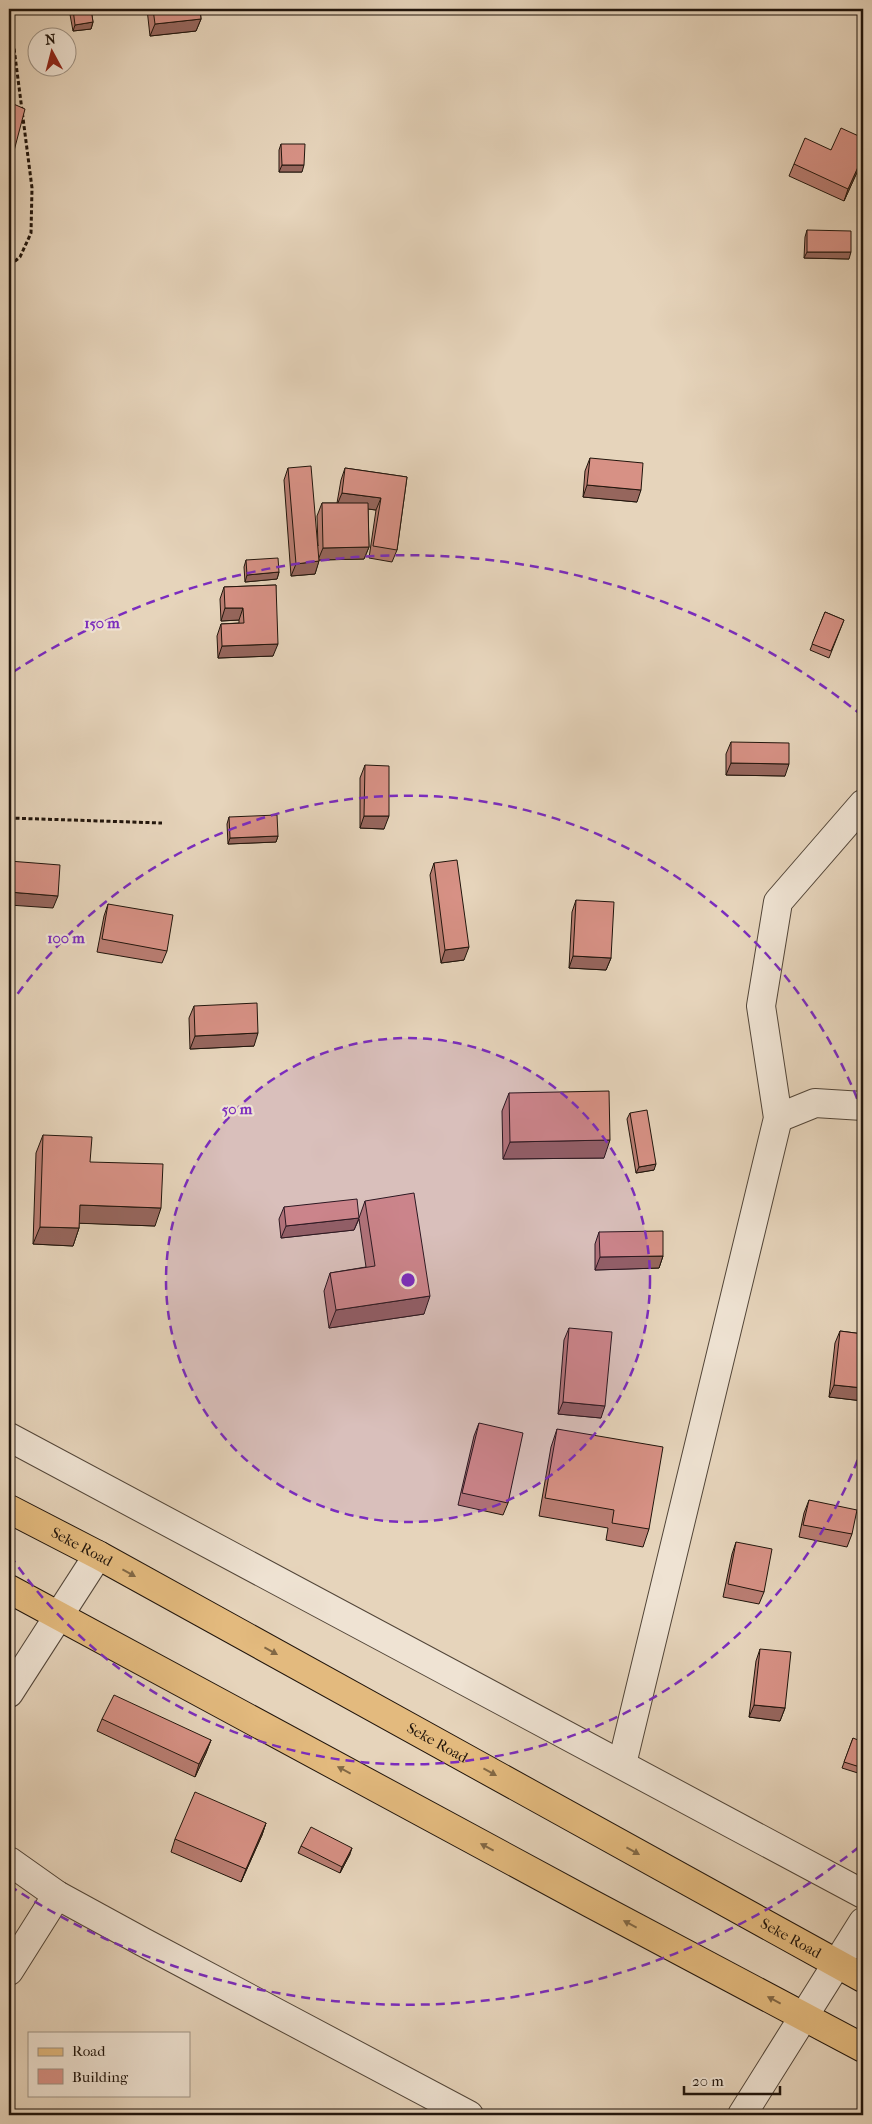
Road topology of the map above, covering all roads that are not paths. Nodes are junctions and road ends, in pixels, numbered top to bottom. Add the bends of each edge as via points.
1 (863, 804) edge
2 (863, 1106) edge
3 (778, 1118) junction
4 (9, 1437) edge
5 (9, 1509) edge
6 (98, 1555) junction
7 (9, 1589) edge
8 (60, 1616) junction
9 (9, 1693) edge
10 (622, 1764) junction
11 (9, 1861) edge
12 (57, 1894) junction
13 (863, 1894) edge
14 (863, 1922) edge
15 (838, 1964) junction
16 (9, 1970) edge
17 (863, 1978) edge
18 (804, 2016) junction
19 (863, 2048) edge
20 (469, 2115) edge
21 (742, 2115) edge

1 - 3 street via 778,902 761,1006
2 - 3 street via 815,1103
3 - 10 street
4 - 10 street
5 - 6 main road, Seke Road
6 - 8 street
6 -> 15 main road, Seke Road
7 - 8 main road
8 - 9 street
18 -> 8 main road
10 - 13 street
11 - 12 street
12 - 16 street
12 - 20 street
14 - 15 street
15 - 17 main road, Seke Road
15 - 18 street
18 - 19 main road
18 - 21 street

